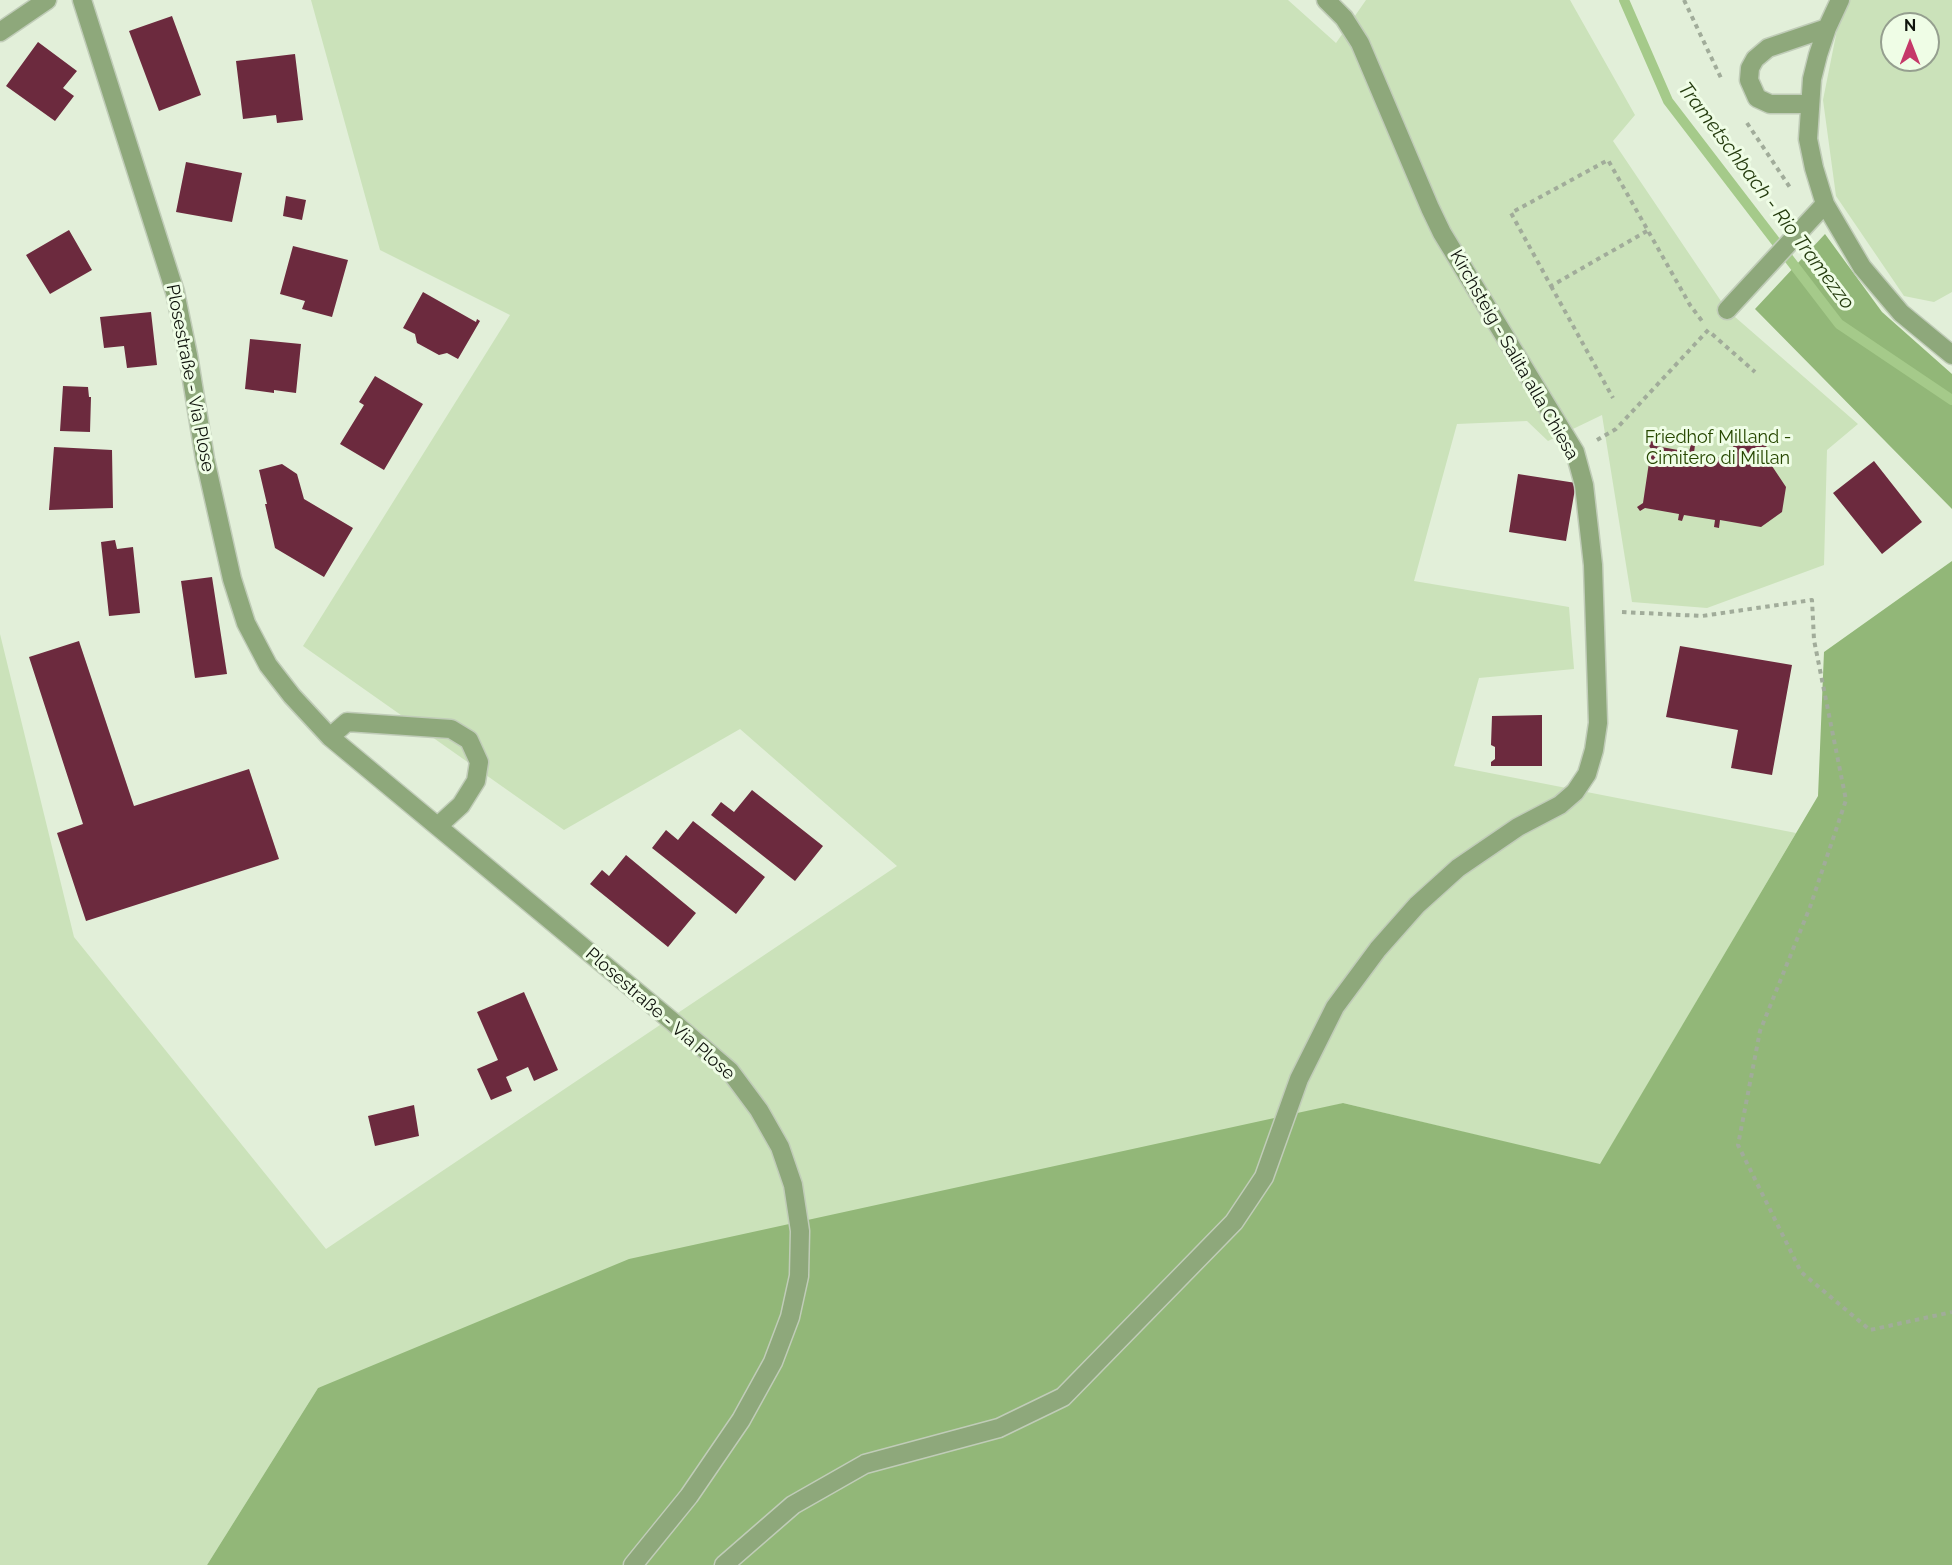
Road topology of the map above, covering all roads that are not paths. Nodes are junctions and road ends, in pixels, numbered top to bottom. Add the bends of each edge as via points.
1 (47, 0) edge
2 (82, 0) edge
3 (1326, 0) edge
4 (1840, 0) edge
5 (1827, 28) junction
6 (0, 32) edge
7 (1809, 104) junction
8 (1825, 204) junction
9 (1727, 310) road end
10 (1952, 355) edge
11 (330, 737) junction
12 (438, 826) junction
13 (633, 1565) edge
14 (724, 1565) edge

1 - 6 street
2 - 11 street, Plosestraße - Via Plose via 175,292 205,459 232,579 246,622 268,664 291,696
3 - 14 street, Kirchsteig - Salita alla Chiesa via 1360,43 1442,233 1575,452 1584,485 1595,611 1598,723 1587,774 1560,805 1518,827 1458,868 1417,905 1378,949 1335,1007 1299,1079 1264,1177 1234,1222 1063,1397 999,1428 865,1464 793,1505
4 - 5 street
5 - 7 street
5 - 7 street via 1768,48 1750,68 1749,80 1757,98 1770,104
7 - 8 street via 1808,139
8 - 9 street
8 - 10 street via 1863,267 1901,313
11 - 12 street, Plosestraße - Via Plose
11 - 12 street via 347,722 451,729 469,740 479,762 476,781 461,805
12 - 13 street, Plosestraße - Via Plose via 730,1071 780,1147 793,1185 800,1231 799,1276 790,1317 773,1362 741,1420 689,1496

